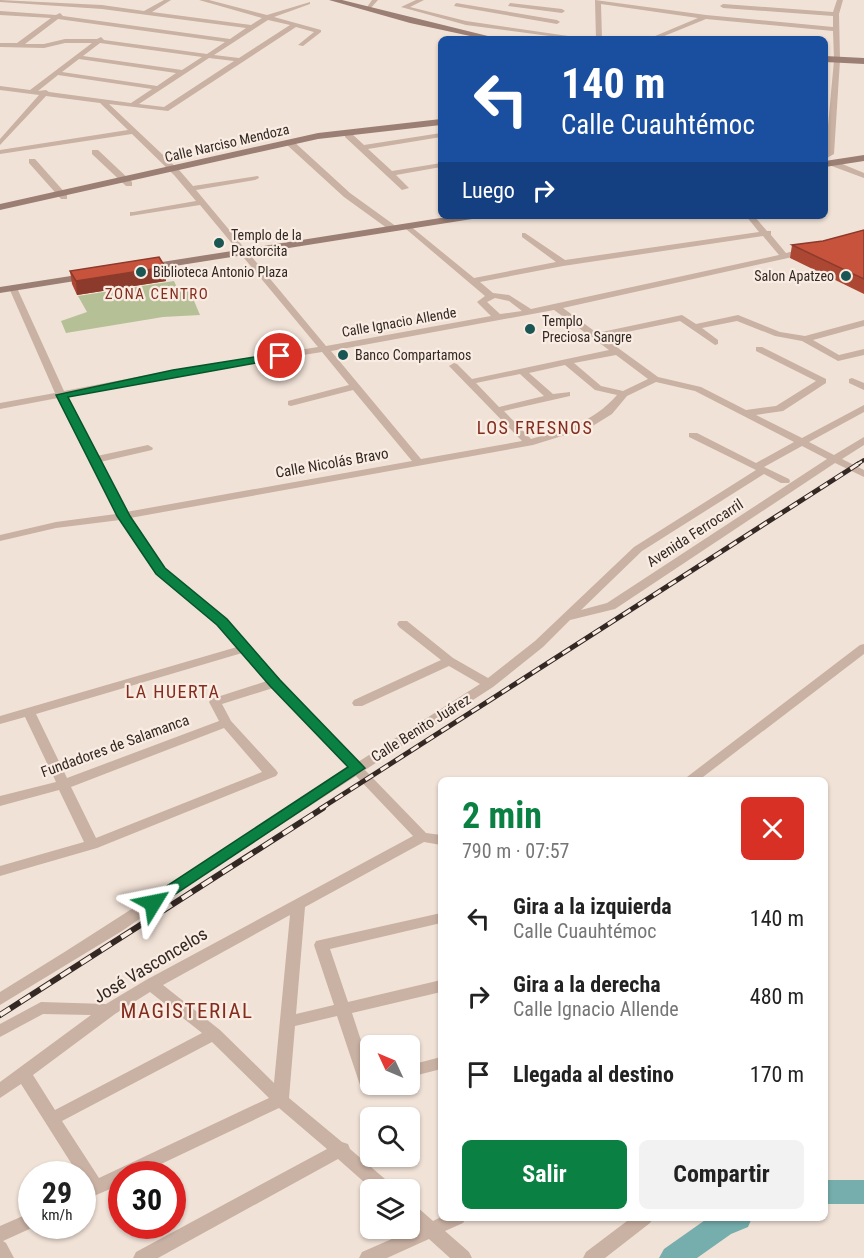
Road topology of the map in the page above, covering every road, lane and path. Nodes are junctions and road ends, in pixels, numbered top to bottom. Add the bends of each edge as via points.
1 (0, 0) edge
2 (168, 0) edge
3 (202, 0) edge
4 (333, 0) edge
5 (375, 0) edge
6 (421, 0) edge
7 (470, 0) edge
8 (519, 0) edge
9 (732, 0) edge
10 (840, 0) edge
11 (598, 1) edge
12 (308, 3) dead end
13 (74, 5) junction
14 (456, 5) junction
15 (510, 5) junction
16 (723, 6) junction
17 (367, 9) junction
18 (479, 11) junction
19 (146, 12) junction
20 (562, 12) dead end
21 (0, 13) edge
22 (495, 13) junction
23 (431, 14) junction
24 (837, 14) junction
25 (57, 17) junction
26 (268, 17) junction
27 (706, 17) junction
28 (410, 21) junction
29 (458, 21) junction
30 (544, 21) junction
31 (557, 22) dead end
32 (466, 23) junction
33 (295, 25) junction
34 (123, 26) junction
35 (252, 27) junction
36 (836, 29) junction
37 (450, 30) junction
38 (530, 31) junction
39 (481, 36) edge
40 (565, 36) edge
41 (599, 36) edge
42 (658, 36) edge
43 (99, 40) junction
44 (231, 41) junction
45 (0, 45) edge
46 (301, 45) dead end
47 (18, 46) junction
48 (207, 56) junction
49 (78, 57) junction
50 (828, 59) edge
51 (240, 60) junction
52 (837, 60) junction
53 (864, 61) edge
54 (182, 72) junction
55 (57, 73) junction
56 (0, 88) edge
57 (159, 88) junction
58 (33, 91) junction
59 (46, 92) junction
60 (101, 100) junction
61 (132, 105) junction
62 (438, 124) edge
63 (438, 124) edge
64 (131, 132) junction
65 (73, 133) dead end
66 (348, 135) junction
67 (438, 135) edge
68 (79, 140) junction
69 (0, 143) edge
70 (291, 144) junction
71 (362, 148) junction
72 (0, 152) edge
73 (94, 152) dead end
74 (864, 158) edge
75 (829, 160) edge
76 (32, 161) dead end
77 (438, 166) edge
78 (175, 172) junction
79 (390, 174) junction
80 (864, 176) edge
81 (255, 178) dead end
82 (127, 182) junction
83 (405, 188) dead end
84 (190, 189) junction
85 (63, 195) junction
86 (202, 202) junction
87 (0, 207) edge
88 (133, 214) dead end
89 (455, 219) edge
90 (753, 219) edge
91 (409, 227) junction
92 (394, 229) junction
93 (768, 234) junction
94 (525, 235) dead end
95 (816, 247) edge
96 (244, 252) junction
97 (783, 254) junction
98 (563, 263) junction
99 (130, 270) edge
100 (107, 273) edge
101 (475, 280) junction
102 (14, 288) junction
103 (0, 290) edge
104 (489, 295) junction
105 (556, 307) junction
106 (529, 312) junction
107 (499, 318) junction
108 (864, 323) edge
109 (853, 325) junction
110 (694, 327) junction
111 (864, 330) edge
112 (595, 336) junction
113 (805, 339) junction
114 (715, 342) dead end
115 (324, 349) junction
116 (759, 349) dead end
117 (615, 352) junction
118 (864, 352) edge
119 (567, 362) junction
120 (454, 366) dead end
121 (522, 371) junction
122 (864, 377) edge
123 (655, 379) junction
124 (469, 382) junction
125 (355, 387) junction
126 (864, 387) edge
127 (567, 394) dead end
128 (624, 394) junction
129 (61, 395) junction
130 (551, 398) junction
131 (291, 403) dead end
132 (0, 406) edge
133 (864, 408) edge
134 (496, 410) junction
135 (744, 413) junction
136 (693, 435) dead end
137 (864, 440) edge
138 (802, 442) junction
139 (529, 443) junction
140 (148, 447) dead end
141 (834, 459) junction
142 (94, 460) junction
143 (418, 463) junction
144 (759, 469) junction
145 (862, 472) edge
146 (785, 481) dead end
147 (123, 516) junction
148 (0, 538) edge
149 (565, 618) junction
150 (403, 624) dead end
151 (247, 648) junction
152 (864, 648) edge
153 (449, 661) junction
154 (275, 683) junction
155 (489, 684) junction
156 (358, 703) dead end
157 (29, 712) junction
158 (0, 720) edge
159 (226, 723) junction
160 (358, 768) junction
161 (694, 777) edge
162 (63, 785) junction
163 (0, 801) edge
164 (422, 837) junction
165 (438, 840) edge
166 (92, 845) junction
167 (0, 872) edge
168 (298, 903) junction
169 (438, 919) edge
170 (150, 984) junction
171 (438, 987) edge
172 (0, 999) edge
173 (341, 1009) junction
174 (109, 1010) junction
175 (288, 1022) junction
176 (0, 1031) edge
177 (214, 1034) junction
178 (360, 1062) edge
179 (438, 1064) edge
180 (420, 1068) edge
181 (24, 1075) junction
182 (0, 1091) edge
183 (281, 1100) junction
184 (54, 1118) junction
185 (342, 1149) junction
186 (75, 1161) edge
187 (152, 1161) edge
188 (374, 1179) edge
189 (420, 1220) edge
190 (450, 1221) edge
191 (640, 1221) edge
192 (18, 1226) edge
193 (431, 1230) junction
194 (0, 1235) edge
195 (0, 1248) edge
196 (5, 1258) edge
197 (142, 1258) edge
198 (368, 1258) edge
199 (463, 1258) edge
200 (592, 1258) edge

1 - 13 street
2 - 19 street
3 - 26 street
4 - 17 street
5 - 17 street
6 - 23 street via 405,7
7 - 14 street
8 - 15 street
9 - 16 street
10 - 24 street
11 - 27 street
11 - 41 street
12 - 26 street
13 - 19 street
13 - 25 street
14 - 18 street
14 - 23 street
15 - 20 street
15 - 22 street
16 - 24 street
16 - 27 street
17 - 28 street
18 - 22 street
18 - 29 street
19 - 34 street
19 - 35 street
21 - 25 street
22 - 30 street
23 - 28 street
23 - 29 street
24 - 36 street
25 - 34 street
25 - 47 street
26 - 33 street
26 - 35 street
27 - 36 street
27 - 42 street
28 - 37 street
29 - 32 street
30 - 31 street
30 - 38 street
32 - 37 street
32 - 38 street
33 - 46 street via 319,31
33 - 51 street
34 - 43 street
34 - 44 street
35 - 44 street
36 - 52 street
37 - 39 street
38 - 40 street
43 - 47 street
43 - 48 street
43 - 49 street
44 - 48 street
45 - 47 street
48 - 51 street
48 - 54 street
49 - 54 street
49 - 55 street
50 - 52 street
51 - 61 street via 165,109
52 - 53 street
52 - 75 street
54 - 57 street
55 - 57 street
55 - 58 street
56 - 58 street
57 - 61 street
58 - 59 street
59 - 60 street
59 - 69 street
60 - 61 street
60 - 64 street
62 - 66 street, Calle Narciso Mendoza
63 - 70 street, Calle Narciso Mendoza via 345,132
64 - 68 street
64 - 78 street
65 - 68 street
66 - 70 street, Calle Narciso Mendoza
66 - 71 street
67 - 71 street
68 - 72 street
70 - 78 street, Calle Narciso Mendoza
70 - 92 street via 347,195
71 - 79 street
73 - 82 street
74 - 75 street
75 - 80 street
76 - 85 street
77 - 79 street
78 - 82 street, Calle Narciso Mendoza
78 - 84 street
79 - 83 street
81 - 84 street
82 - 85 street, Calle Narciso Mendoza
84 - 86 street
85 - 87 street, Calle Narciso Mendoza
86 - 88 street
86 - 96 street
89 - 91 street
90 - 93 street
91 - 92 street
91 - 101 street
92 - 96 street
93 - 97 street
93 - 98 street
94 - 98 street
95 - 97 street, Calle Ignacio Allende
96 - 99 street
96 - 115 street
97 - 105 street, Calle Ignacio Allende
98 - 101 street
100 - 102 street
101 - 104 street
102 - 103 street
102 - 129 street
104 - 106 street via 509,295
104 - 107 street via 481,302
105 - 106 street, Calle Ignacio Allende
105 - 112 street
106 - 107 street, Calle Ignacio Allende
107 - 115 street, Calle Ignacio Allende
108 - 109 street
109 - 111 street
109 - 113 street
110 - 112 street via 681,318
110 - 113 street via 738,318 778,334
110 - 114 street
112 - 117 street
113 - 118 street via 838,358
115 - 125 street
115 - 129 street, Calle Ignacio Allende
116 - 135 street via 823,381 779,409
117 - 119 street
117 - 123 street
119 - 121 street
119 - 128 street via 598,388
120 - 124 street
121 - 124 street
121 - 130 street
122 - 126 street via 852,381
123 - 128 street, Calle Nicolás Bravo
123 - 135 street via 698,389
124 - 134 street
125 - 131 street
125 - 143 street
127 - 130 street
128 - 139 street, Calle Nicolás Bravo via 608,412 587,425
129 - 132 street, Calle Ignacio Allende
129 - 142 street
130 - 134 street
133 - 138 street, Calle Benito Juárez
134 - 139 street
135 - 138 street
136 - 144 street
137 - 141 street, Avenida Ferrocarril
138 - 141 street
138 - 144 street, Calle Benito Juárez
139 - 143 street, Calle Nicolás Bravo
140 - 142 street
141 - 145 street
141 - 149 street, Avenida Ferrocarril via 611,606
142 - 147 street
143 - 147 street, Calle Nicolás Bravo
144 - 146 street
144 - 149 street, Calle Benito Juárez via 638,549
147 - 148 street, Calle Nicolás Bravo
147 - 151 street via 161,571
149 - 155 street, Calle Benito Juárez
150 - 153 street
151 - 154 street
151 - 157 street
152 - 161 street
153 - 155 street
153 - 156 street
154 - 159 street via 215,702
154 - 160 street
155 - 160 street, Calle Benito Juárez
157 - 158 street
157 - 162 street
159 - 162 street, Fundadores de Salamanca
159 - 166 street via 271,773
160 - 164 street
160 - 172 street, Calle Benito Juárez
162 - 163 street, Fundadores de Salamanca
162 - 166 street
164 - 165 street
164 - 168 street, José Vasconcelos
166 - 167 street
168 - 170 street, José Vasconcelos
168 - 175 street
169 - 173 street via 321,945
170 - 174 street, José Vasconcelos
170 - 177 street
171 - 173 street
173 - 175 street
173 - 178 street
174 - 176 street via 41,1008
174 - 181 street, José Vasconcelos
175 - 183 street
177 - 183 street
177 - 184 street
179 - 180 street
181 - 182 street, José Vasconcelos
181 - 184 street
183 - 185 street
183 - 187 street
184 - 186 street
185 - 188 street
185 - 197 street
189 - 193 street
190 - 193 street
191 - 200 street
192 - 194 street
193 - 198 street
193 - 199 street
195 - 196 street

